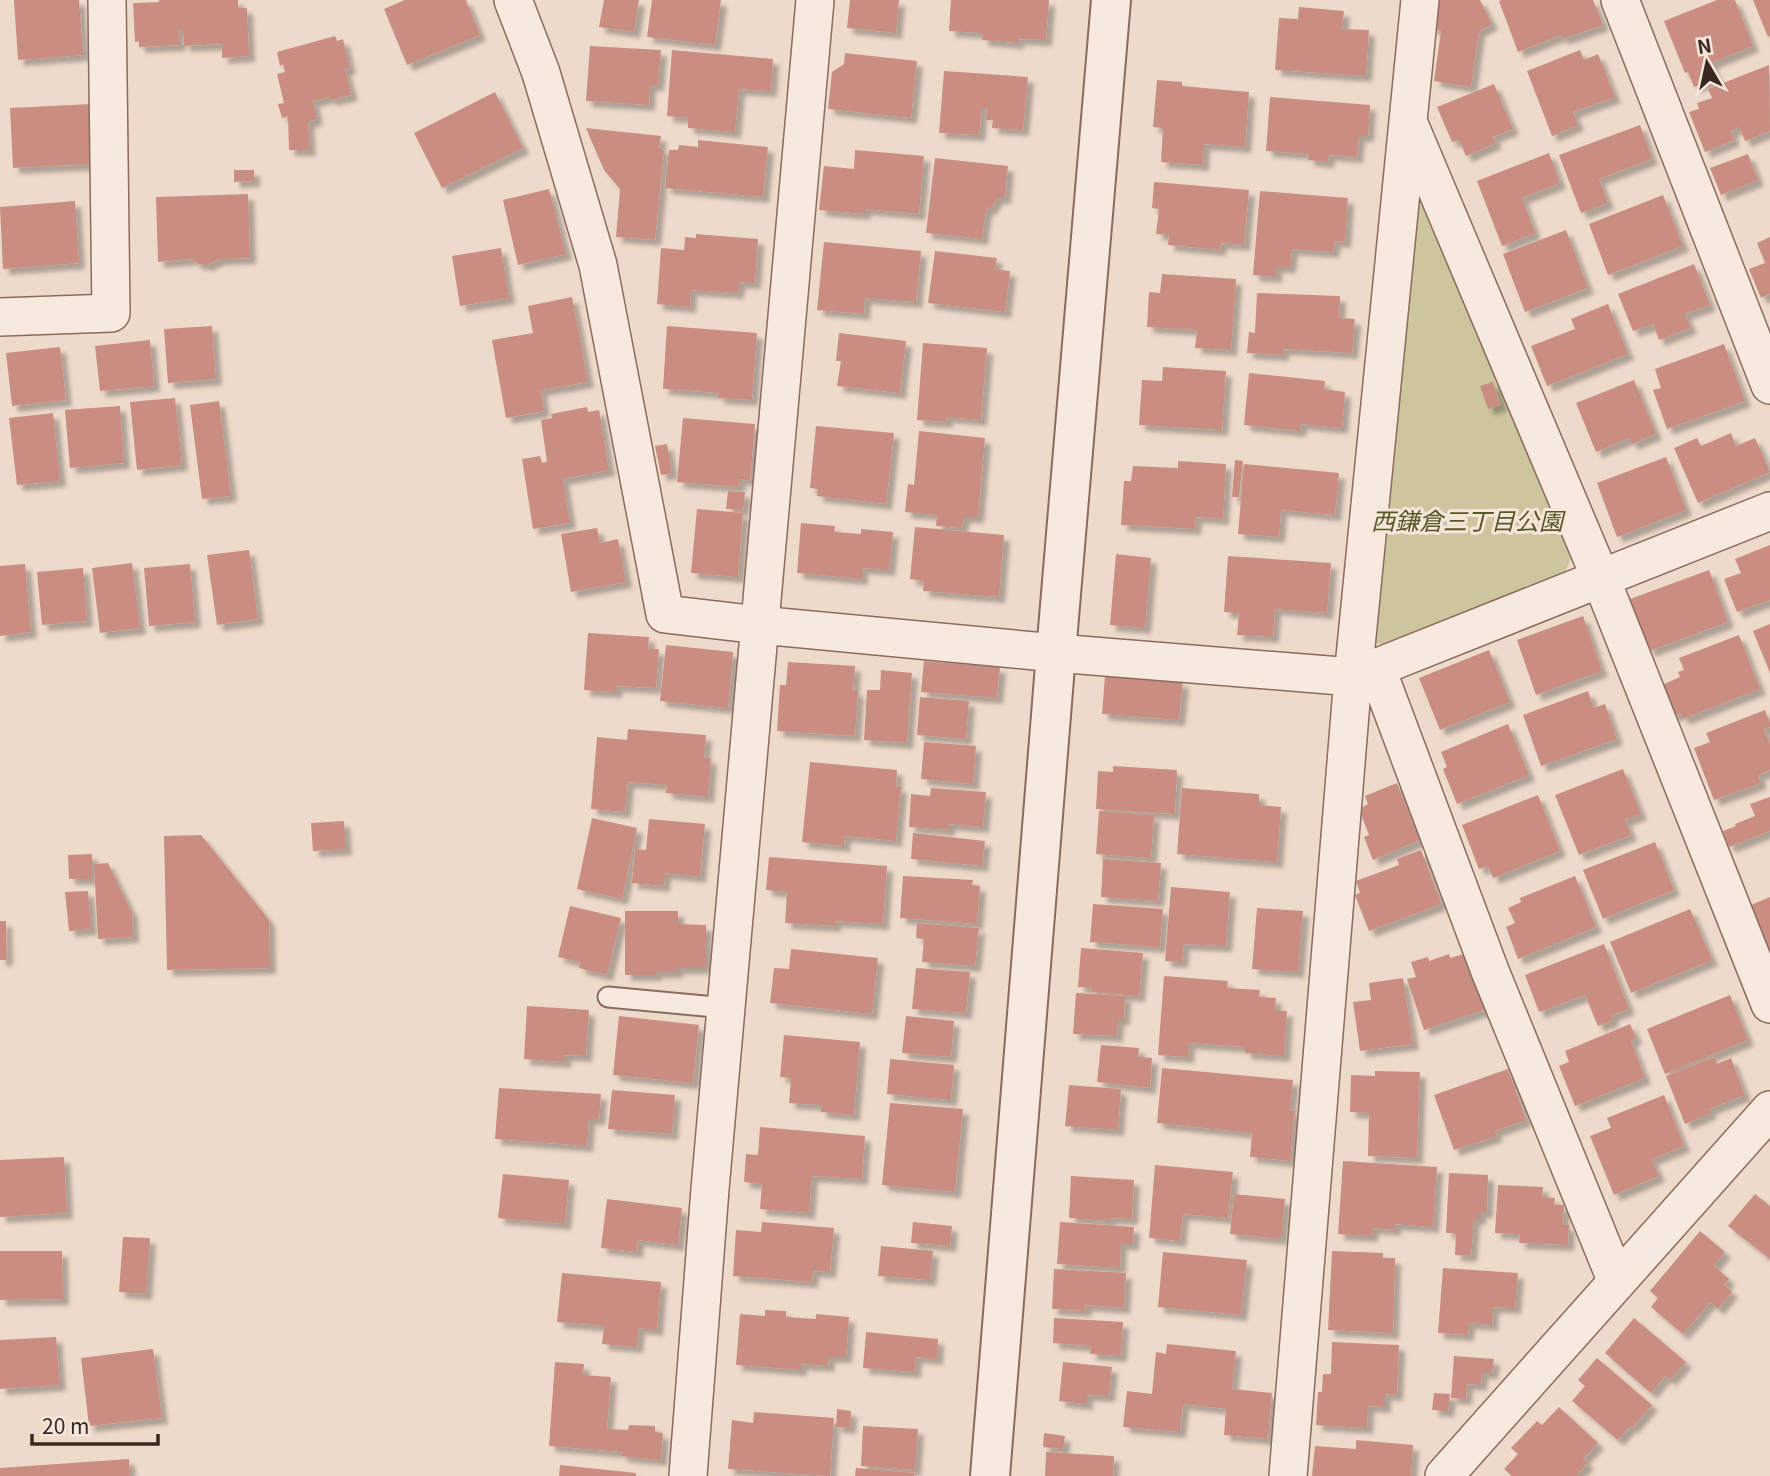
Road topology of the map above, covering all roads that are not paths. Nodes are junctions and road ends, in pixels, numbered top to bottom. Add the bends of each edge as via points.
1 (107, 0) edge
2 (513, 0) edge
3 (815, 0) edge
4 (1111, 0) edge
5 (1420, 0) edge
6 (1620, 0) edge
7 (1408, 121) junction
8 (0, 317) edge
9 (1770, 384) edge
10 (1770, 511) edge
11 (1601, 579) junction
12 (759, 625) junction
13 (1056, 653) junction
14 (1364, 672) junction
15 (608, 997) dead end
16 (1770, 1004) edge
17 (726, 1008) junction
18 (1770, 1110) edge
19 (1617, 1282) junction
20 (688, 1476) edge
21 (990, 1476) edge
22 (1288, 1476) edge
23 (1444, 1476) edge

1 - 8 street via 111,313
2 - 12 street via 541,73 598,265 665,614
3 - 12 street
4 - 13 street
5 - 7 street
6 - 9 street
7 - 11 street
7 - 14 street
10 - 11 street
11 - 14 street
11 - 16 street
12 - 13 street
12 - 17 street
13 - 14 street
13 - 21 street
14 - 19 street
14 - 22 street
15 - 17 lane
17 - 20 street
18 - 19 street
19 - 23 street

